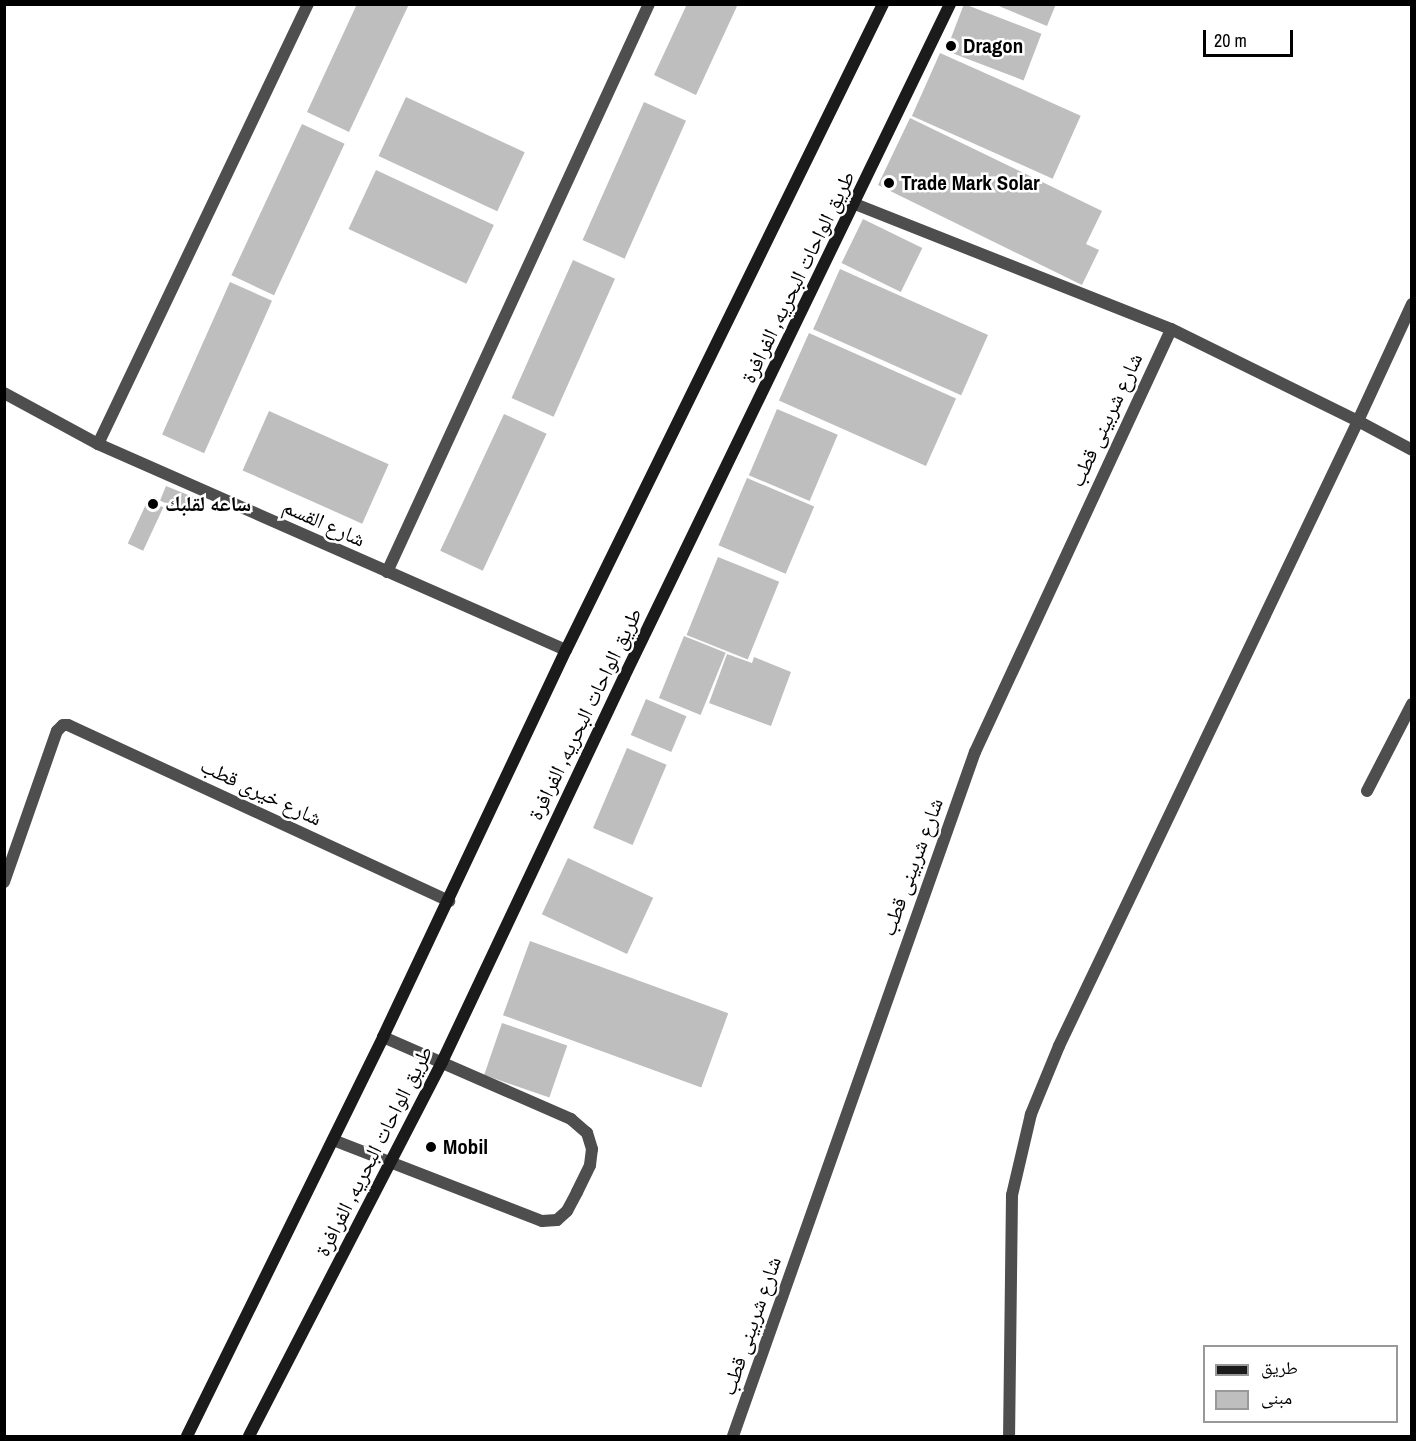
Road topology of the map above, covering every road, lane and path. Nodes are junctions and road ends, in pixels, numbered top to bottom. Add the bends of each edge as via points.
1 (308, 4) edge
2 (649, 4) edge
3 (883, 4) edge
4 (950, 4) edge
5 (855, 204) junction
6 (1412, 304) edge
7 (1171, 328) junction
8 (4, 393) edge
9 (1358, 421) junction
10 (98, 444) junction
11 (1412, 450) edge
12 (387, 572) junction
13 (566, 650) junction
14 (1412, 704) edge
15 (1367, 791) dead end
16 (4, 882) edge
17 (449, 901) junction
18 (383, 1037) junction
19 (442, 1062) junction
20 (333, 1140) junction
21 (392, 1164) junction
22 (188, 1437) edge
23 (249, 1437) edge
24 (732, 1437) edge
25 (1009, 1437) edge

1 - 10 street
2 - 12 street
3 - 13 main road, طريق الواحات البحريه, الفرافرة
4 - 5 main road, طريق الواحات البحريه, الفرافرة
5 - 7 street
5 - 19 main road, طريق الواحات البحريه, الفرافرة
6 - 9 street
7 - 9 street
7 - 24 street, شارع شربينى قطب via 975,752
8 - 10 street, شارع القسم
9 - 11 street
9 - 25 street via 1059,1046 1031,1114 1012,1196
10 - 12 street, شارع القسم
12 - 13 street, شارع القسم
13 - 17 main road, طريق الواحات البحريه, الفرافرة
14 - 15 street
16 - 17 street, شارع خيرى قطب via 57,731 63,725
17 - 18 main road, طريق الواحات البحريه, الفرافرة
18 - 19 street
18 - 20 main road, طريق الواحات البحريه, الفرافرة
19 - 21 main road, طريق الواحات البحريه, الفرافرة
19 - 21 street via 572,1119 587,1133 592,1149 590,1165 577,1192 557,1220 542,1221
20 - 21 street
20 - 22 main road, طريق الواحات البحريه, الفرافرة
21 - 23 main road, طريق الواحات البحريه, الفرافرة

